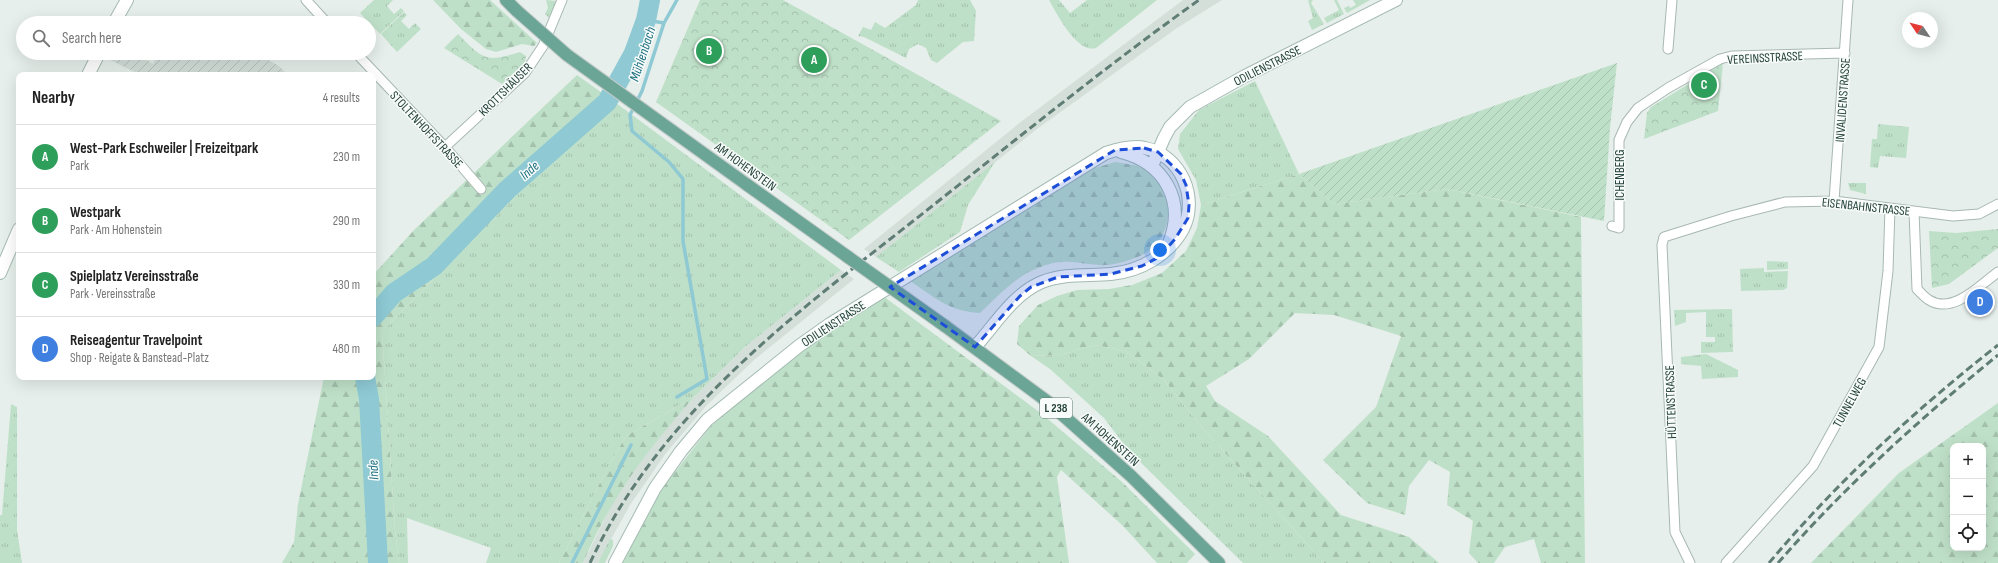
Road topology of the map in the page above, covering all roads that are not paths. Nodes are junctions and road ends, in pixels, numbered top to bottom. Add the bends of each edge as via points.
1 (127, 0) edge
2 (306, 0) edge
3 (506, 0) edge
4 (562, 0) edge
5 (1396, 0) edge
6 (1672, 0) edge
7 (1848, 0) edge
8 (118, 16) edge
9 (321, 16) edge
10 (1668, 49) dead end
11 (1845, 53) junction
12 (96, 60) edge
13 (363, 60) edge
14 (90, 72) edge
15 (374, 72) edge
16 (376, 74) edge
17 (1668, 88) joint
18 (445, 147) junction
19 (1115, 150) junction
20 (1158, 152) junction
21 (1152, 166) junction
22 (481, 189) dead end
23 (1834, 201) junction
24 (1997, 206) edge
25 (1890, 208) junction
26 (1914, 211) junction
27 (1612, 226) dead end
28 (16, 236) edge
29 (1664, 237) joint
30 (1165, 251) junction
31 (1998, 272) edge
32 (0, 273) edge
33 (975, 347) junction
34 (615, 563) edge
35 (1219, 563) edge
36 (1690, 563) edge
37 (1726, 563) edge

1 - 8 main road
2 - 9 street
3 - 33 main road, AM HOHENSTEIN / L 238, bridge via 567,55
4 - 18 street, KROTTSHÄUSER via 543,46 525,73
5 - 20 main road, ODILIENSTRASSE via 1245,76 1190,107 1170,127
6 - 10 street
7 - 11 street, INVALIDENSTRASSE
11 - 17 street, VEREINSSTRASSE via 1732,56 1720,59
11 - 23 street, INVALIDENSTRASSE
12 - 14 main road
13 - 15 street, STOLTENHOFFSTRASSE
16 - 18 street, STOLTENHOFFSTRASSE
17 - 27 street, ICHENBERG via 1638,108 1627,122 1619,140 1619,228
18 - 22 street, STOLTENHOFFSTRASSE
19 - 20 main road, ODILIENSTRASSE via 1144,148
19 - 21 main road via 1133,155
19 - 34 main road, ODILIENSTRASSE via 1092,161 830,324 707,420 655,488
20 - 21 main road, ODILIENSTRASSE
20 - 30 main road via 1175,166 1188,193 1188,218
21 - 30 main road via 1165,179 1176,215 1173,232
23 - 25 street, EISENBAHNSTRASSE
23 - 29 street, EISENBAHNSTRASSE via 1785,202
24 - 26 street, EISENBAHNSTRASSE via 1966,216
25 - 26 street, EISENBAHNSTRASSE
25 - 37 street, TUNNELWEG via 1888,271 1879,347 1813,466
26 - 31 street via 1917,289 1929,300 1942,304 1958,302
28 - 32 main road
29 - 36 street, HÜTTENSTRASSE via 1662,245 1675,532
30 - 33 main road via 1142,266 1125,271 1058,277 1042,282 1020,296
33 - 35 main road, AM HOHENSTEIN / L 238 via 1048,402 1131,476

